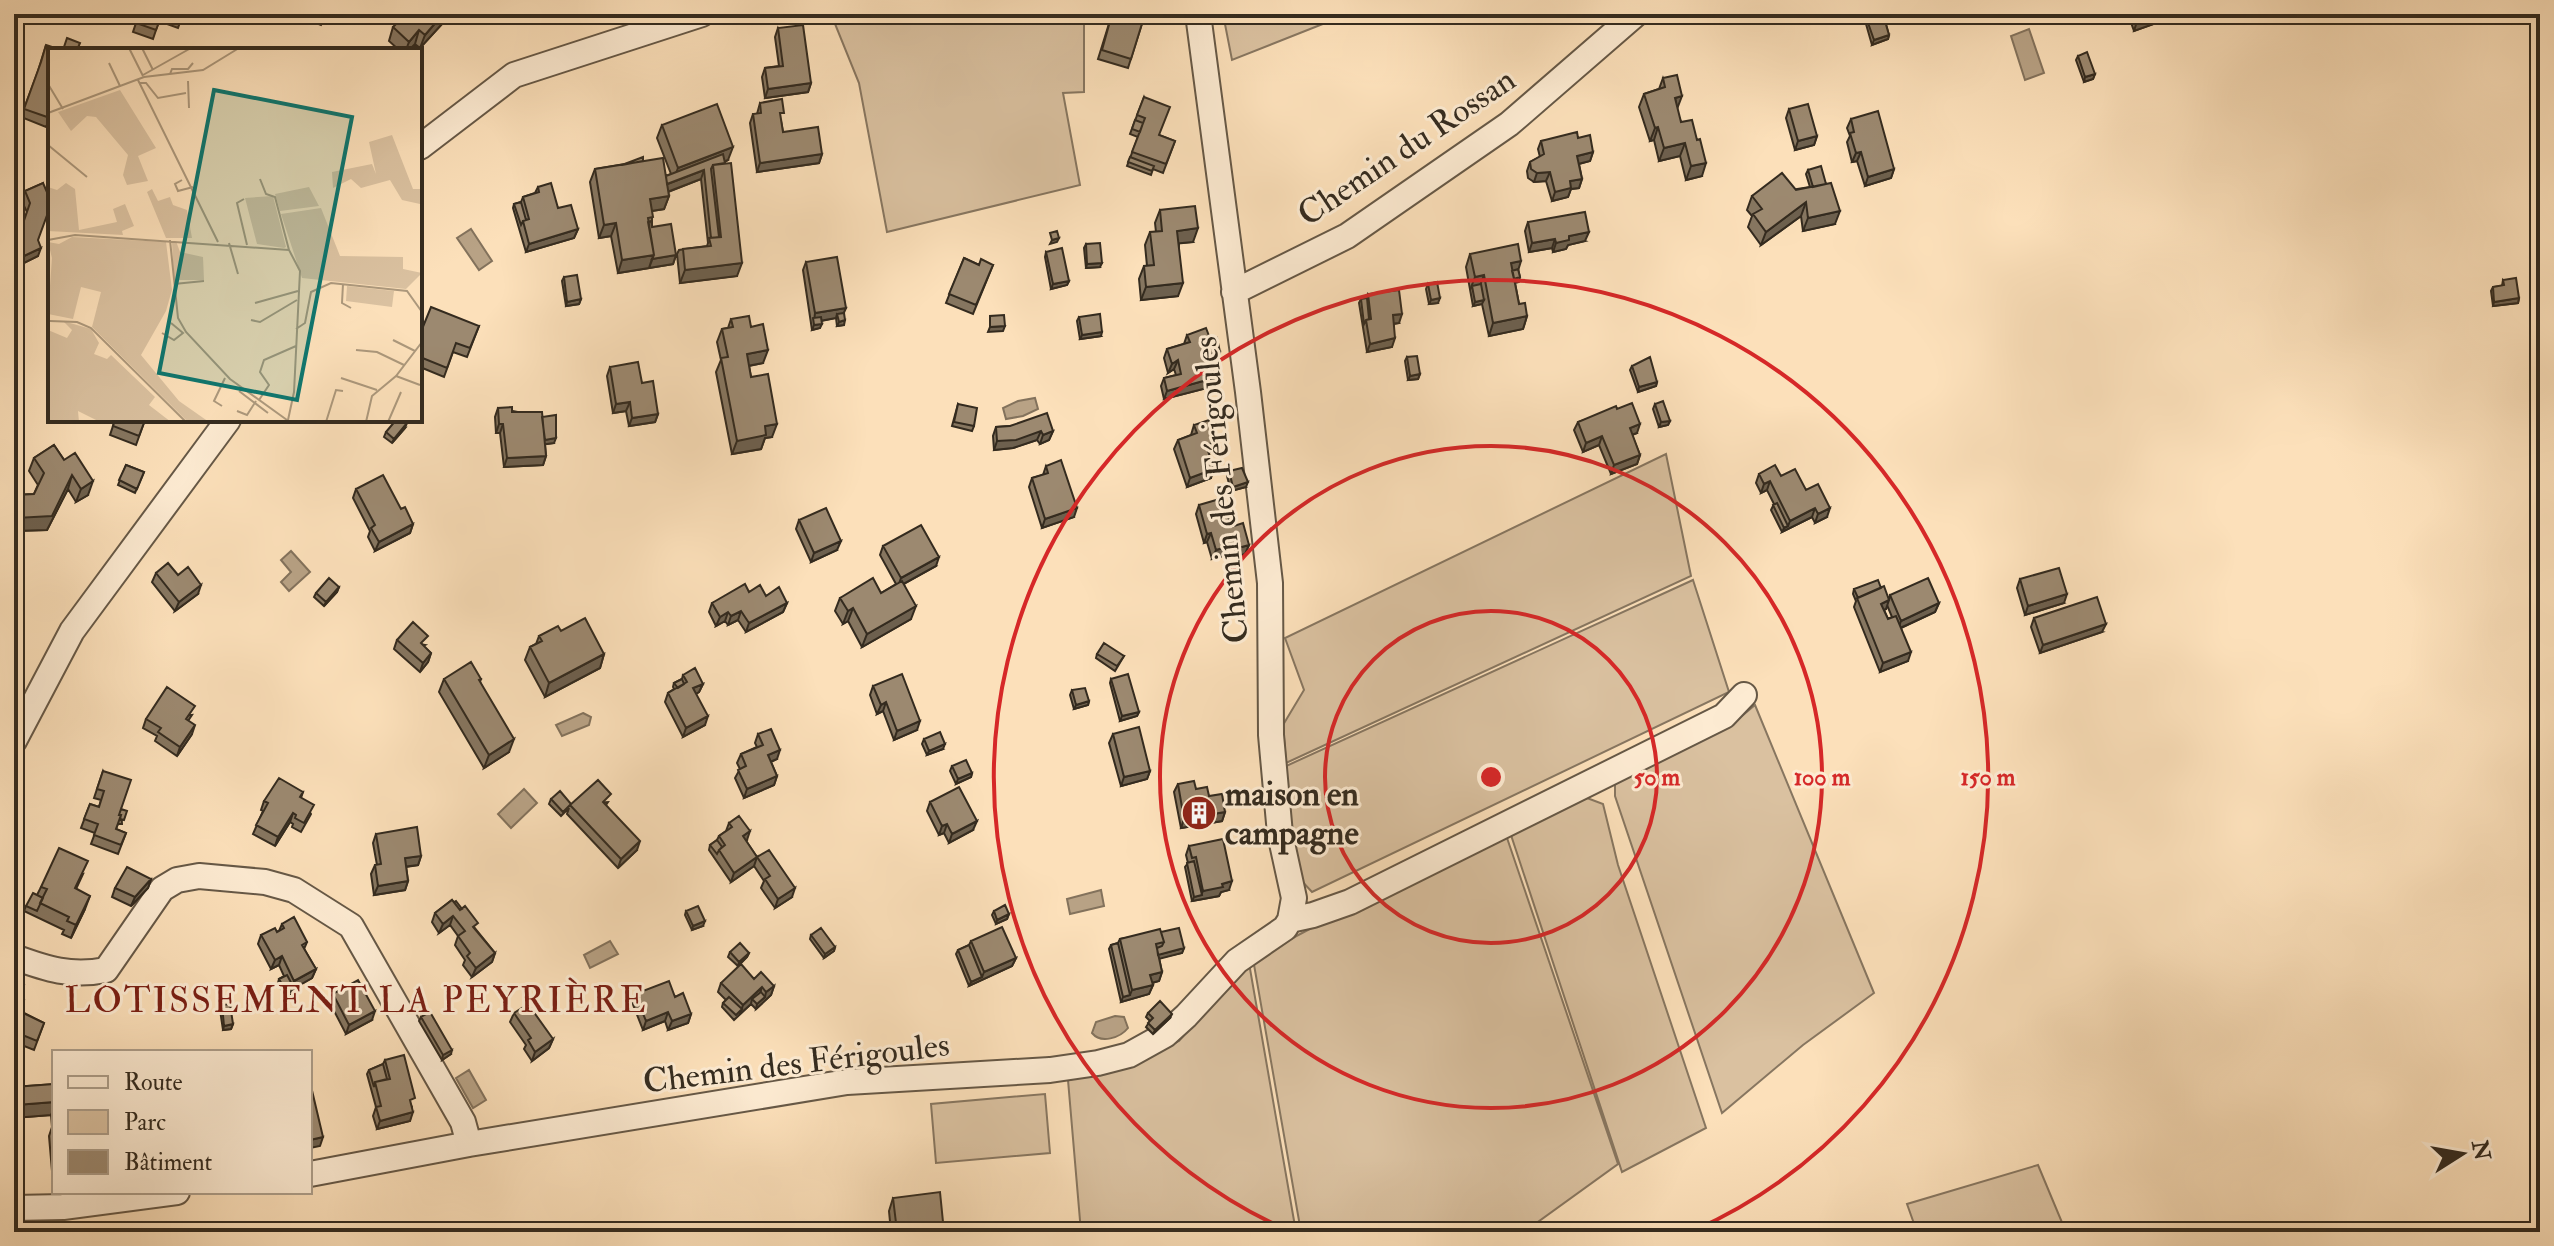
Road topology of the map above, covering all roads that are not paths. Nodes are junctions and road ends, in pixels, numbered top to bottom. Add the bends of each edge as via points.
1 (702, 14) edge
2 (1198, 14) edge
3 (1636, 14) edge
4 (422, 145) edge
5 (1234, 292) junction
6 (227, 422) edge
7 (1744, 695) dead end
8 (14, 741) edge
9 (1290, 920) junction
10 (14, 957) edge
11 (469, 1144) junction
12 (312, 1174) edge
13 (162, 1194) edge
14 (14, 1208) edge

1 - 4 street via 514,75
2 - 5 street
3 - 5 street, Chemin du Rossan via 1496,133 1347,236
5 - 9 street, Chemin des Férigoules via 1270,583 1271,735 1280,834 1294,898
6 - 8 street via 72,631
7 - 9 street, Chemin des Férigoules via 1724,716 1350,902
9 - 11 street, Chemin des Férigoules via 1237,961 1165,1035 1129,1055 1050,1070 847,1082
10 - 11 street via 49,970 106,970 162,889 177,880 199,876 294,890 351,926 463,1122
11 - 12 street, Chemin des Férigoules
13 - 14 street

